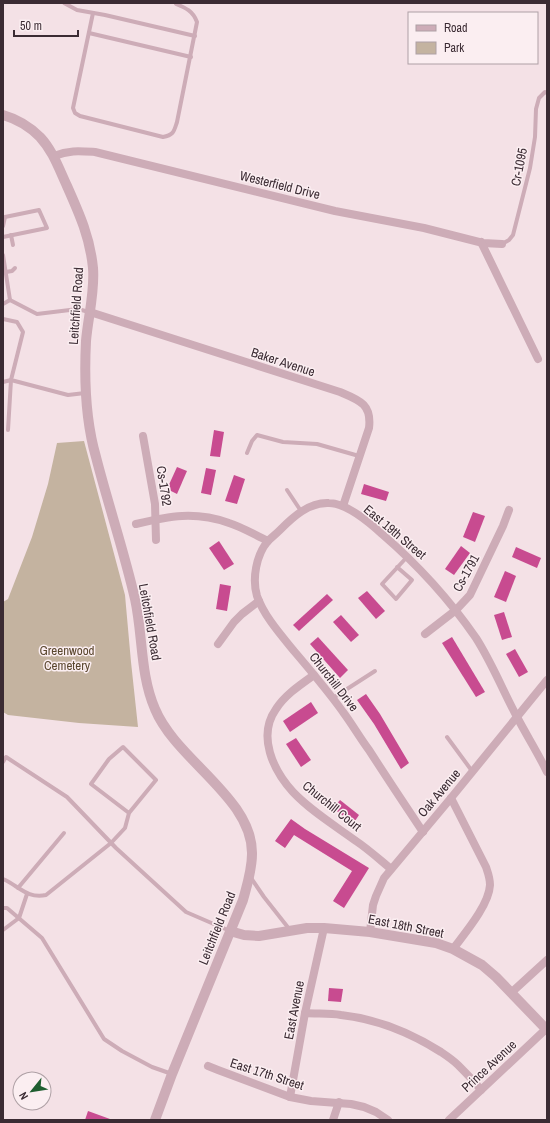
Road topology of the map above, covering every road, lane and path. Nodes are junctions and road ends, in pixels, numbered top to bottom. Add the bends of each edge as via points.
1 (64, 3) edge
2 (176, 4) edge
3 (93, 13) junction
4 (89, 33) junction
5 (195, 36) junction
6 (190, 56) junction
7 (547, 93) edge
8 (3, 116) edge
9 (54, 156) junction
10 (3, 226) edge
11 (11, 235) junction
12 (3, 237) edge
13 (481, 242) junction
14 (502, 244) joint
15 (13, 245) dead end
16 (3, 255) edge
17 (16, 268) dead end
18 (6, 272) junction
19 (10, 300) junction
20 (3, 304) edge
21 (90, 312) junction
22 (3, 319) edge
23 (538, 359) dead end
24 (11, 380) junction
25 (3, 382) edge
26 (86, 393) junction
27 (8, 430) dead end
28 (143, 436) dead end
29 (248, 453) dead end
30 (360, 457) junction
31 (287, 490) dead end
32 (343, 506) junction
33 (509, 510) dead end
34 (301, 511) junction
35 (156, 520) junction
36 (136, 524) dead end
37 (156, 540) dead end
38 (268, 541) junction
39 (407, 556) junction
40 (397, 567) junction
41 (259, 601) junction
42 (456, 610) junction
43 (425, 634) dead end
44 (218, 644) dead end
45 (375, 671) dead end
46 (314, 675) junction
47 (547, 680) edge
48 (332, 698) junction
49 (517, 717) junction
50 (447, 737) dead end
51 (3, 762) edge
52 (473, 772) junction
53 (547, 772) edge
54 (451, 798) junction
55 (128, 813) junction
56 (423, 832) junction
57 (64, 833) dead end
58 (111, 843) junction
59 (391, 869) junction
60 (250, 877) junction
61 (3, 880) edge
62 (18, 888) junction
63 (28, 894) junction
64 (3, 908) edge
65 (19, 918) junction
66 (324, 928) junction
67 (3, 930) edge
68 (290, 930) junction
69 (230, 931) junction
70 (370, 932) junction
71 (453, 949) junction
72 (547, 960) edge
73 (512, 992) junction
74 (305, 1013) junction
75 (546, 1029) edge
76 (208, 1066) dead end
77 (172, 1074) junction
78 (481, 1090) junction
79 (290, 1097) junction
80 (339, 1102) junction
81 (155, 1120) edge
82 (334, 1120) edge
83 (388, 1120) edge
84 (449, 1120) edge

1 - 3 lane via 77,10
2 - 5 lane via 190,11 196,18
3 - 4 lane
3 - 5 lane
4 - 6 lane
4 - 6 lane via 73,108 75,113 163,137 174,132
5 - 6 lane
7 - 14 lane, Cr-1095 via 540,98 536,109 530,168 513,235
8 - 9 street, Leitchfield Road via 24,124 39,136
9 - 13 street, Westerfield Drive via 75,150 95,152 335,211
9 - 21 street, Leitchfield Road via 88,239 94,280
10 - 11 lane via 5,217 39,210 47,228
11 - 12 lane
11 - 15 lane
13 - 14 street, Westerfield Drive
13 - 23 street
16 - 18 lane
17 - 18 lane
18 - 19 lane
19 - 20 lane
19 - 21 lane via 37,314 78,309
21 - 26 street, Leitchfield Road via 86,340
21 - 30 street, Baker Avenue via 359,400 369,412 370,420
22 - 24 lane via 17,322 23,332
24 - 25 lane
24 - 26 lane via 68,395
24 - 27 lane
26 - 60 street, Leitchfield Road via 95,456 135,601 144,666 154,709 170,736 237,809 250,838
28 - 35 street, Cs-1792
29 - 30 lane via 256,434 283,442 317,444
30 - 32 street, Baker Avenue
31 - 34 lane
32 - 34 street, East 19th Street via 326,503
32 - 39 street, East 19th Street via 371,524
33 - 42 street, Cs-1791 via 476,585
34 - 38 street, East 19th Street
35 - 36 street
35 - 37 street, Cs-1792
35 - 38 street via 179,516 210,517 230,523
38 - 41 street, Churchill Drive via 261,553 255,575
39 - 40 lane
39 - 42 street, East 19th Street
40 - 40 lane via 382,584 396,599 412,580
41 - 44 street via 234,622
41 - 46 street, Churchill Drive via 274,627
42 - 43 street, Cs-1791
42 - 49 street, East 19th Street via 494,668
45 - 48 lane
46 - 48 street, Churchill Drive
46 - 59 street, Churchill Court via 285,697 271,716 267,733 271,756 288,785 301,799
47 - 49 street, Oak Avenue
48 - 56 street, Churchill Drive
49 - 52 street, Oak Avenue
49 - 53 street, East 19th Street
50 - 52 lane
51 - 58 lane via 6,757 67,797
52 - 54 street, Oak Avenue
54 - 56 street, Oak Avenue
54 - 71 street via 486,867 490,884 485,902
55 - 55 lane via 156,780 123,747 109,759 91,784
55 - 58 lane via 126,828
56 - 59 street, Oak Avenue
57 - 62 lane
58 - 63 lane via 46,894
58 - 69 lane via 186,912
59 - 70 street, Oak Avenue via 384,878 373,905
60 - 68 lane
60 - 69 street, Leitchfield Road
61 - 62 lane
62 - 63 lane
63 - 65 lane
64 - 65 lane via 7,908
65 - 67 lane
65 - 77 lane via 42,938 104,1038 152,1067
66 - 68 street, East 18th Street
66 - 70 street, East 18th Street
66 - 74 street, East Avenue
68 - 69 street, East 18th Street via 259,936
69 - 77 street, Leitchfield Road
70 - 71 street, East 18th Street via 436,943
71 - 73 street, East 18th Street via 482,965
72 - 73 street
73 - 75 street, East 18th Street
74 - 78 street via 340,1014 374,1021 407,1033 429,1044 458,1064
74 - 79 street, East Avenue
75 - 78 street, Prince Avenue
76 - 79 street, East 17th Street
77 - 81 street, Leitchfield Road
78 - 84 street, Prince Avenue
79 - 80 street, East 17th Street
80 - 82 street
80 - 83 street, East 17th Street via 364,1107

